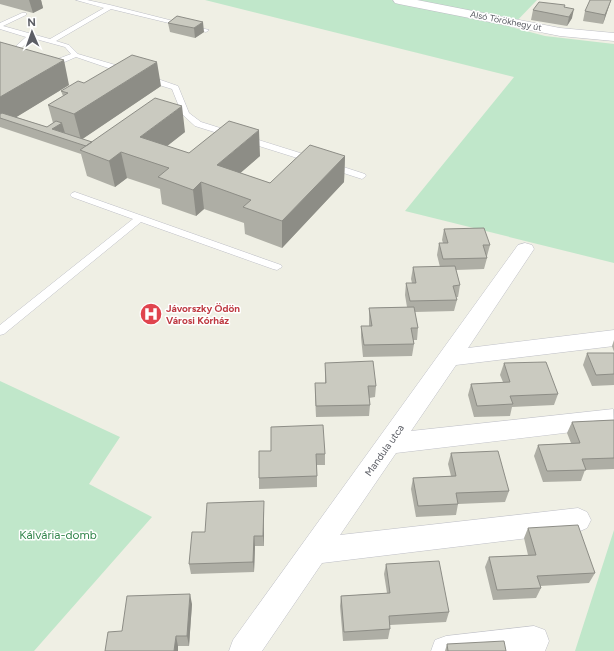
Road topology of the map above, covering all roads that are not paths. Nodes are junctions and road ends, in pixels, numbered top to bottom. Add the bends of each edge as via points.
1 (80, 0) edge
2 (399, 0) edge
3 (110, 7) junction
4 (24, 14) dead end
5 (0, 26) edge
6 (206, 30) dead end
7 (31, 36) junction
8 (614, 37) edge
9 (51, 41) junction
10 (76, 55) junction
11 (26, 61) edge
12 (44, 65) edge
13 (362, 176) dead end
14 (75, 195) dead end
15 (139, 219) junction
16 (525, 249) dead end
17 (277, 267) dead end
18 (0, 331) edge
19 (614, 338) edge
20 (449, 358) junction
21 (612, 418) dead end
22 (388, 444) junction
23 (578, 520) dead end
24 (314, 551) junction
25 (534, 641) dead end
26 (244, 651) edge
27 (446, 651) edge

1 - 3 lane
2 - 8 street, Alsó Törökhegy út via 560,32
3 - 6 lane
3 - 9 lane
4 - 5 lane
5 - 7 lane
7 - 9 lane
7 - 11 lane via 17,48 14,56
9 - 10 lane via 67,46
10 - 12 lane via 58,63
10 - 13 lane via 175,88 186,114 198,124
14 - 15 lane
15 - 17 lane
15 - 18 lane
16 - 20 street, Mandula utca
19 - 20 street
20 - 22 street, Mandula utca
21 - 22 street
22 - 24 street, Mandula utca
23 - 24 street
24 - 26 street, Mandula utca
25 - 27 street

